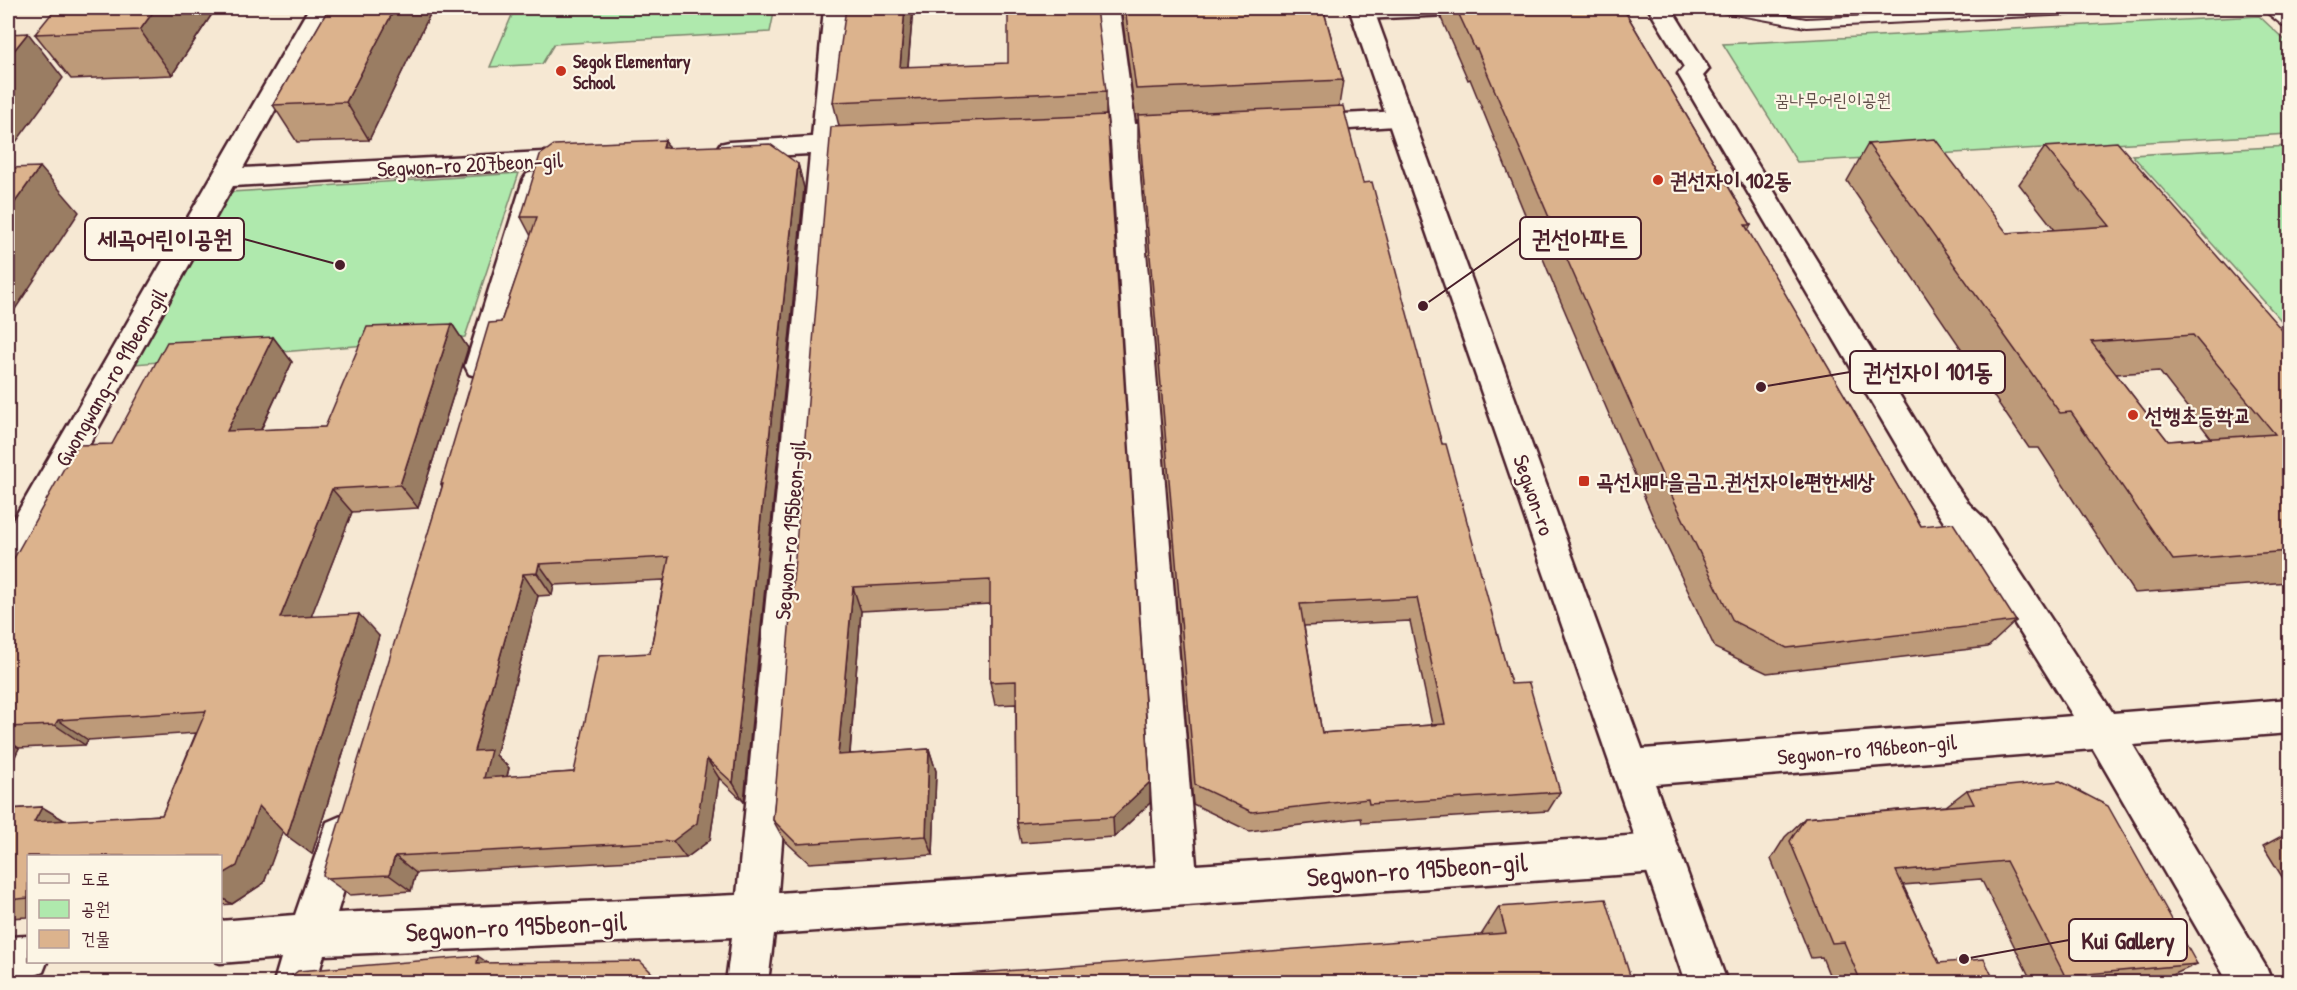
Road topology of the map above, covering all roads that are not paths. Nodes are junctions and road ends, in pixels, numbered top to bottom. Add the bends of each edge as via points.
1 (320, 8) edge
2 (836, 8) edge
3 (1107, 8) edge
4 (1448, 8) edge
5 (1659, 8) edge
6 (1723, 8) edge
7 (2114, 8) edge
8 (2268, 8) edge
9 (1362, 10) edge
10 (2289, 27) edge
11 (1401, 119) junction
12 (1285, 125) edge
13 (1204, 129) edge
14 (1123, 133) junction
15 (1039, 136) edge
16 (896, 141) edge
17 (824, 144) junction
18 (706, 151) edge
19 (600, 157) edge
20 (541, 161) junction
21 (225, 178) junction
22 (470, 400) edge
23 (8, 559) edge
24 (2289, 716) edge
25 (2103, 730) junction
26 (1630, 768) junction
27 (349, 810) edge
28 (1658, 853) junction
29 (1177, 885) junction
30 (756, 915) junction
31 (311, 935) junction
32 (222, 942) edge
33 (27, 957) edge
34 (8, 958) edge
35 (295, 982) edge
36 (747, 982) edge
37 (1706, 982) edge
38 (2251, 982) edge

1 - 21 street, Gwongwang-ro 91beon-gil
2 - 17 street
3 - 14 street
4 - 9 street
5 - 25 street via 1697,69 1689,74 1938,486 1957,514 1974,530
6 - 7 lane via 1806,23
8 - 10 lane
9 - 11 street, Segwon-ro
11 - 12 street
11 - 26 street, Segwon-ro
13 - 14 street
14 - 15 street
14 - 29 street
16 - 17 street
17 - 18 street
17 - 30 street, Segwon-ro 195beon-gil
19 - 20 street, Segwon-ro 207beon-gil
20 - 21 street, Segwon-ro 207beon-gil
20 - 22 street
21 - 23 street, Gwongwang-ro 91beon-gil
24 - 25 street, Segwon-ro 196beon-gil
25 - 26 street, Segwon-ro 196beon-gil
25 - 38 street
26 - 28 street, Segwon-ro
27 - 31 street
28 - 29 street, Segwon-ro 195beon-gil
28 - 37 street, Segwon-ro
29 - 30 street, Segwon-ro 195beon-gil
30 - 31 street, Segwon-ro 195beon-gil
30 - 36 street
31 - 32 street, Segwon-ro 195beon-gil
31 - 35 street
33 - 34 street

